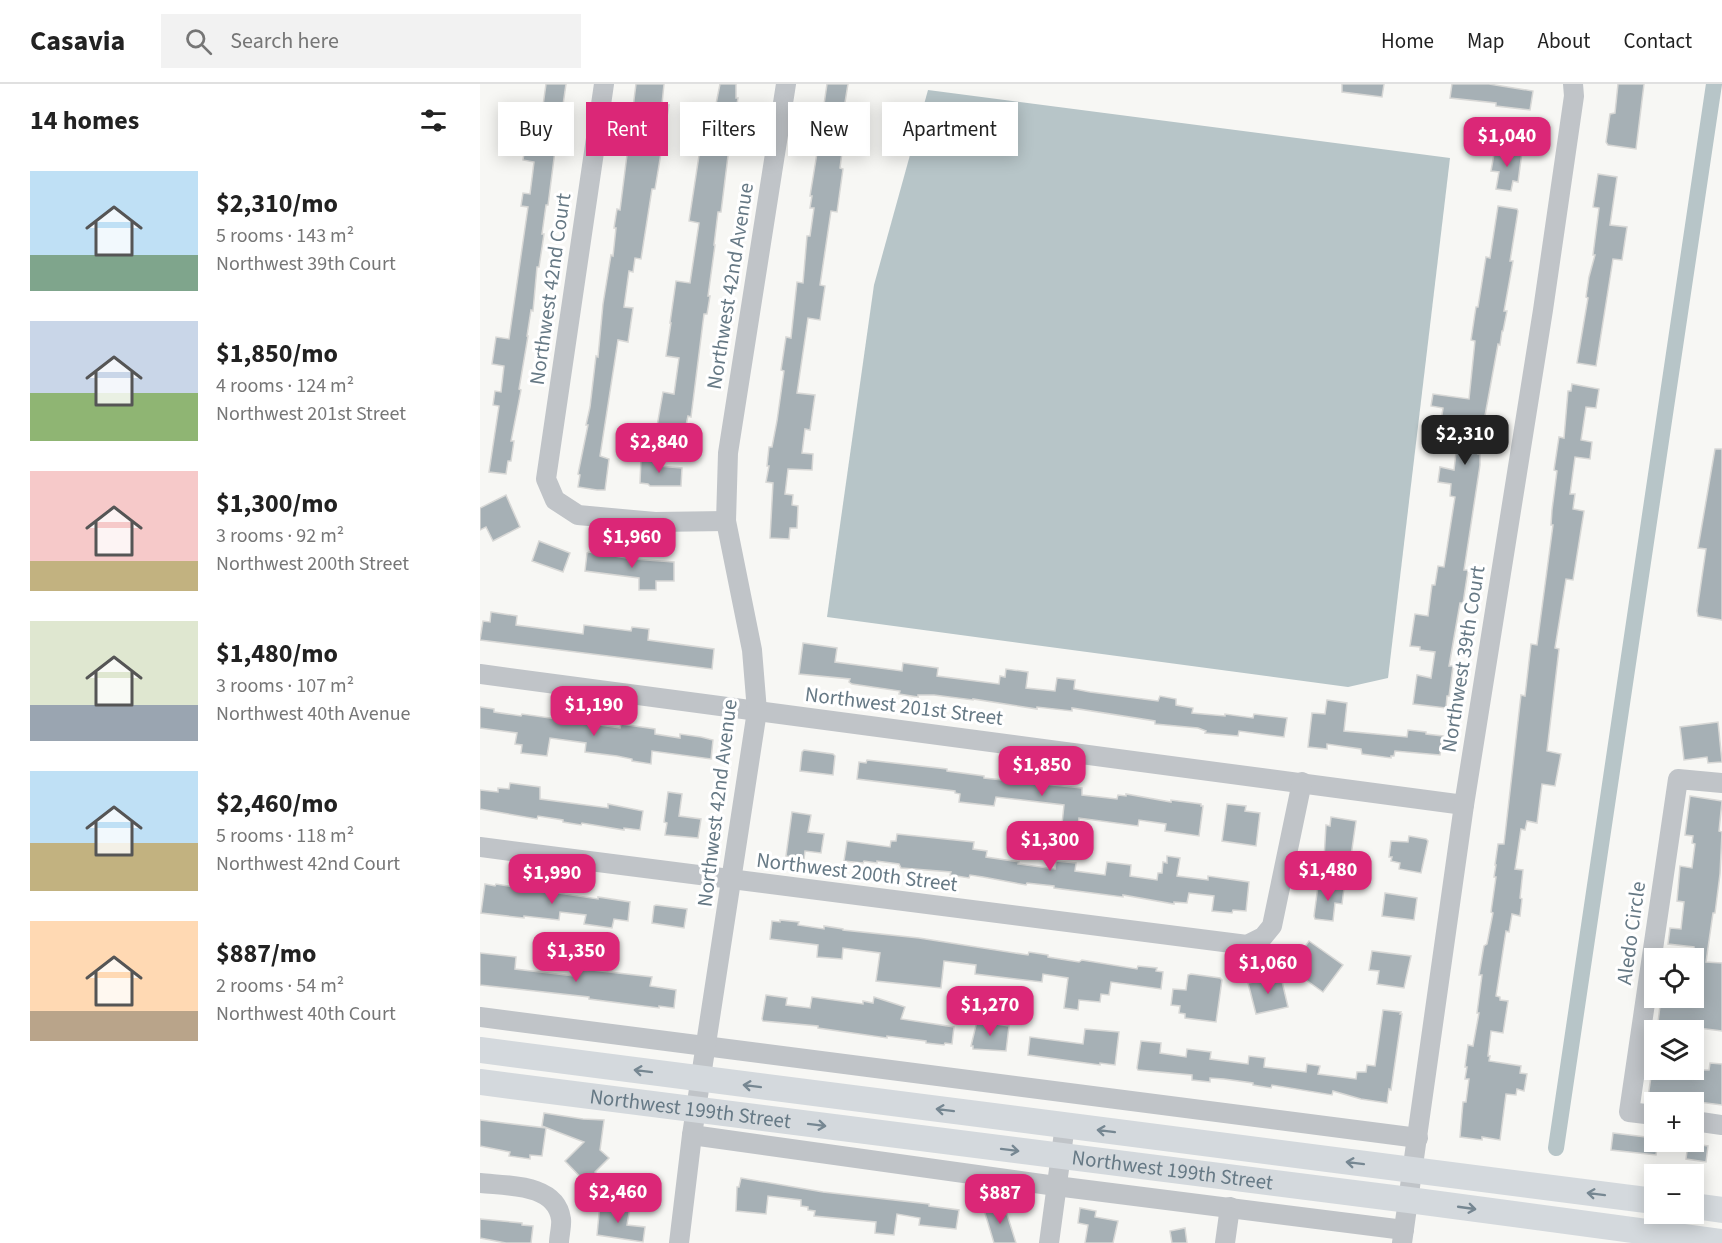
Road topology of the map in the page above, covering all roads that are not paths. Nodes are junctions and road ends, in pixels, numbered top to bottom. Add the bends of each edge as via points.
1 (604, 84) edge
2 (786, 84) edge
3 (1573, 84) edge
4 (726, 521) junction
5 (480, 674) edge
6 (756, 711) junction
7 (1302, 782) junction
8 (1722, 783) edge
9 (1464, 805) junction
10 (480, 847) edge
11 (732, 881) junction
12 (480, 1017) edge
13 (705, 1046) junction
14 (480, 1050) edge
15 (700, 1079) junction
16 (480, 1082) edge
17 (1644, 1114) edge
18 (694, 1122) junction
19 (1704, 1122) edge
20 (1065, 1125) junction
21 (1722, 1125) edge
22 (1418, 1138) junction
23 (1061, 1157) junction
24 (1413, 1170) junction
25 (480, 1183) edge
26 (1056, 1186) junction
27 (1409, 1200) junction
28 (1644, 1200) edge
29 (1704, 1207) edge
30 (1230, 1208) junction
31 (1722, 1210) edge
32 (1672, 1231) edge
33 (1403, 1237) edge
34 (1722, 1242) edge
35 (558, 1243) edge
36 (679, 1243) edge
37 (1049, 1243) edge
38 (1225, 1243) edge

1 - 4 street, Northwest 42nd Court via 546,479 555,500 578,515 655,522
2 - 4 street, Northwest 42nd Avenue via 728,453
3 - 9 street, Northwest 39th Court via 1543,310
4 - 6 street, Northwest 42nd Avenue via 752,650
5 - 6 street, Northwest 201st Street
6 - 7 street, Northwest 201st Street
6 - 11 street, Northwest 42nd Avenue
7 - 9 street, Northwest 201st Street
7 - 11 street, Northwest 200th Street via 1272,926 1263,938 1247,945
8 - 17 street, Aledo Circle via 1678,779 1629,1112
9 - 22 street, Northwest 39th Court
10 - 11 street, Northwest 200th Street
11 - 13 street, Northwest 42nd Avenue
12 - 13 street
13 - 15 street, Northwest 42nd Avenue
13 - 22 street
15 -> 14 main road, Northwest 199th Street
15 - 18 street, Northwest 42nd Avenue
20 -> 15 main road, Northwest 199th Street
16 - 18 main road, Northwest 199th Street
18 -> 23 main road, Northwest 199th Street
18 - 26 street
18 - 36 street, Northwest 42nd Avenue
19 - 21 street
20 - 23 street
24 -> 20 main road, Northwest 199th Street
22 - 24 street, Northwest 39th Court
23 - 26 street
23 - 27 main road, Northwest 199th Street
24 - 27 street, Northwest 39th Court
28 -> 24 main road, Northwest 199th Street
25 - 35 street via 536,1190 555,1202 562,1220
26 - 30 street
26 - 37 street
27 -> 32 main road, Northwest 199th Street
27 - 33 street, Northwest 39th Court
29 - 31 main road
30 - 33 street
30 - 38 street
32 - 34 main road, Northwest 199th Street

